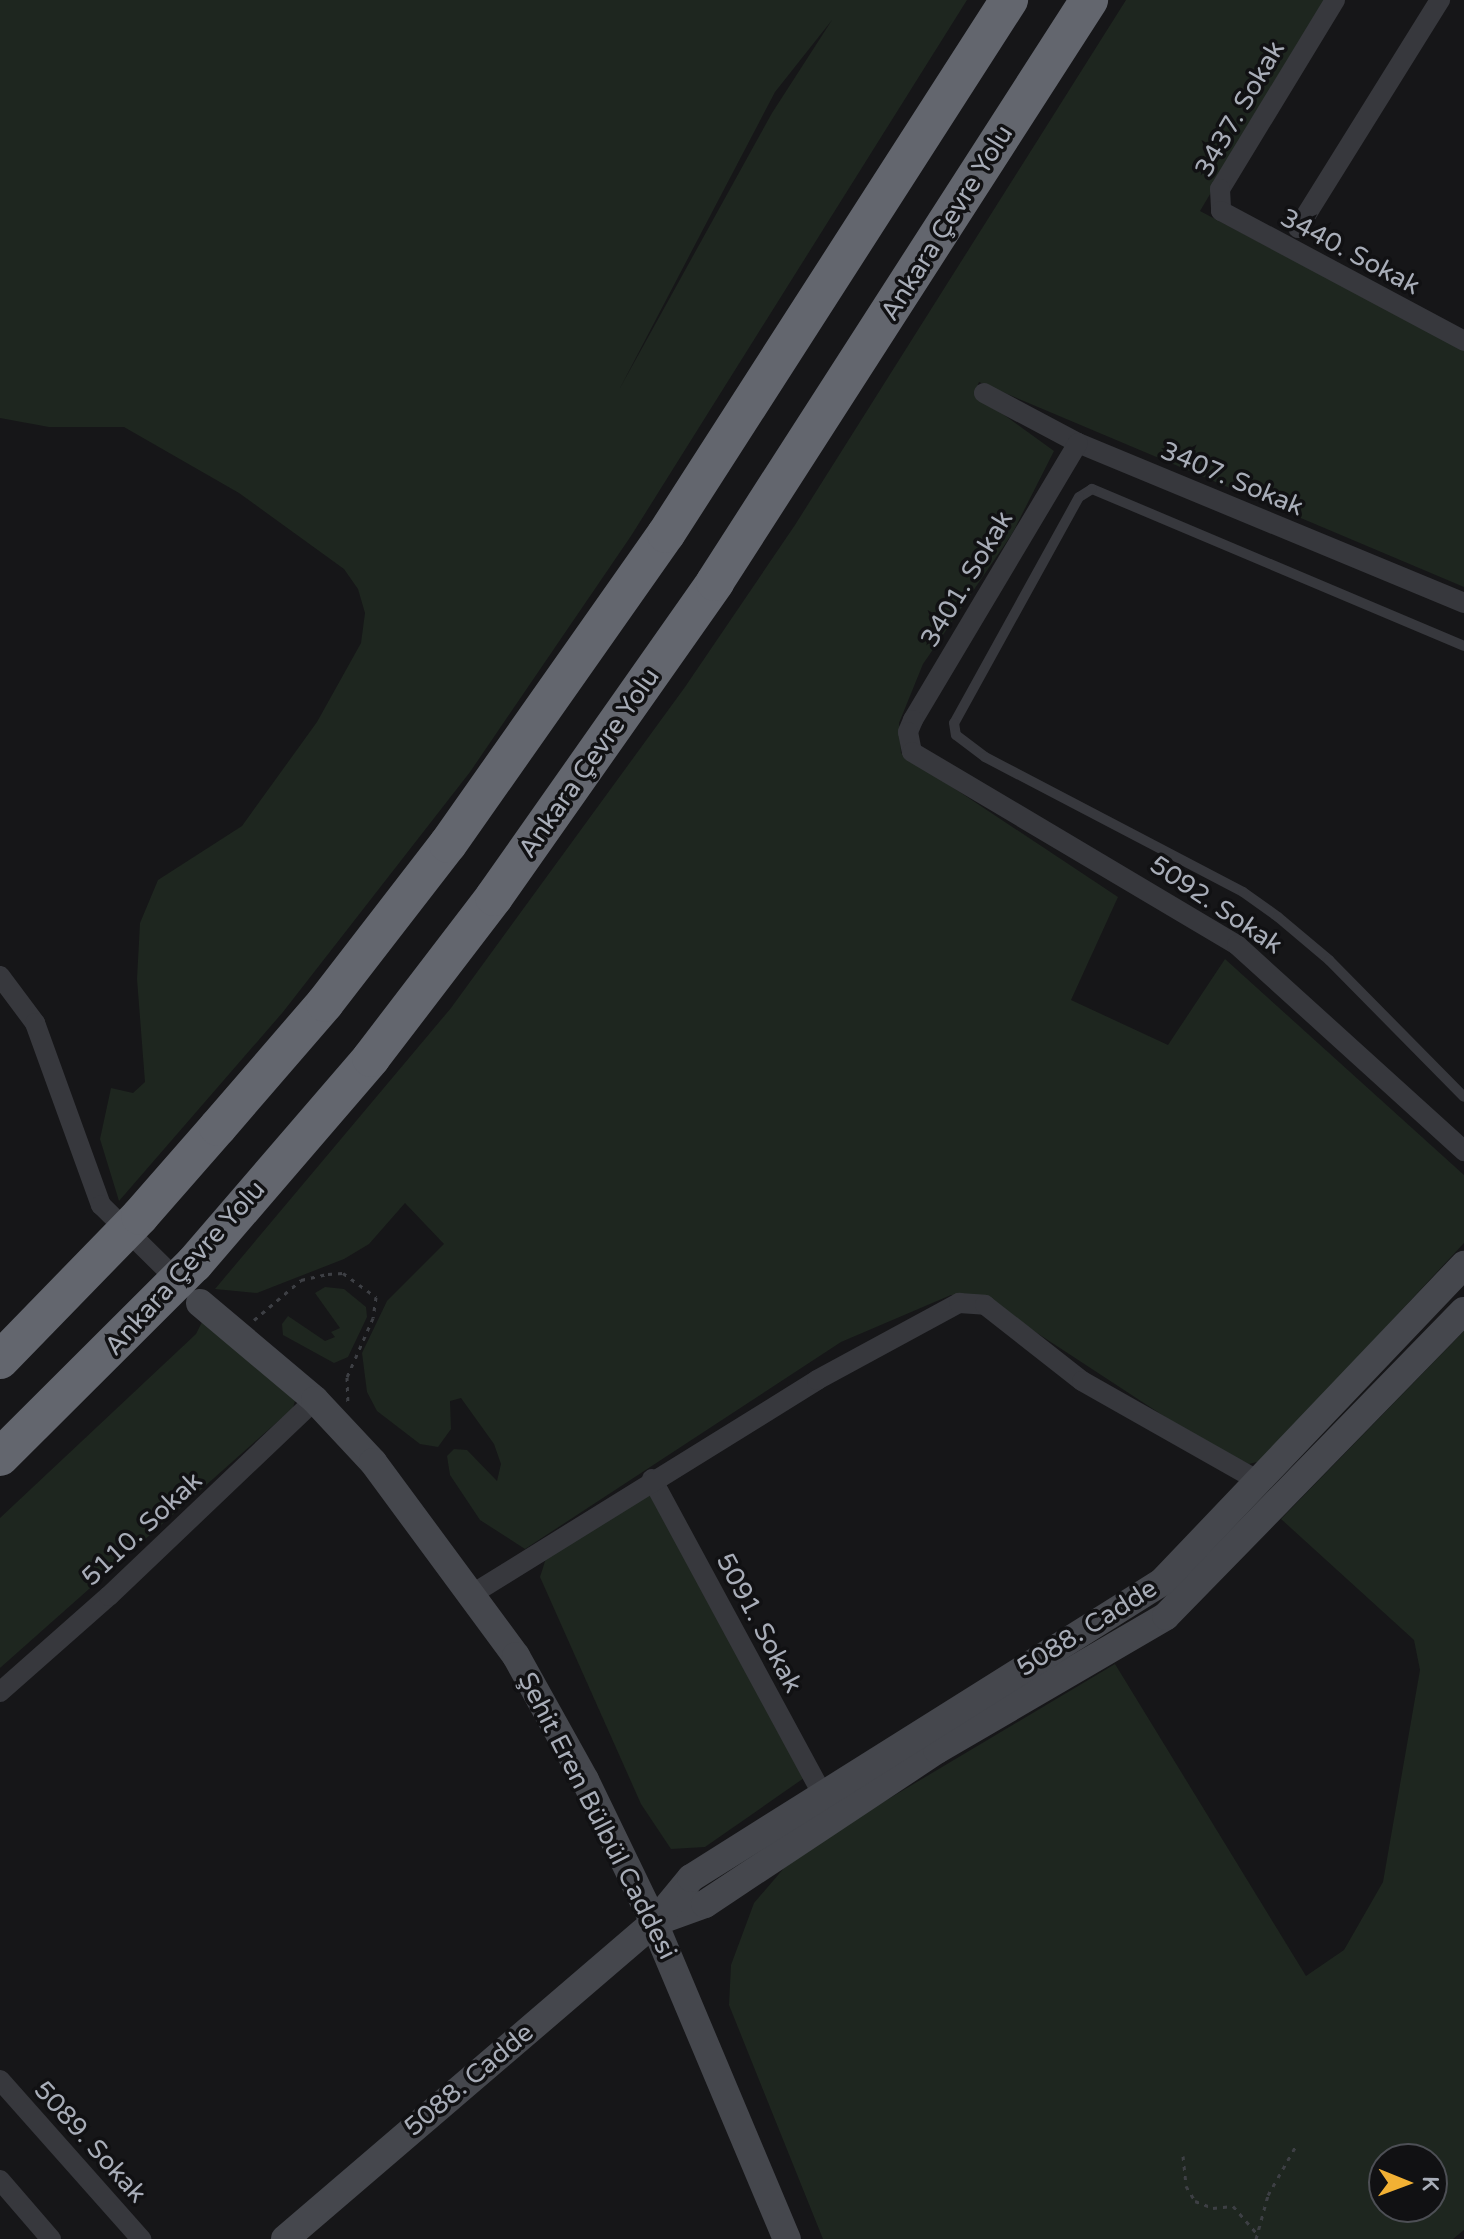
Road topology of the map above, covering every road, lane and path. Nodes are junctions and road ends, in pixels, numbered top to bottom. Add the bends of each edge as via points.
1 (1009, 0) edge
2 (1089, 0) edge
3 (1335, 0) edge
4 (1440, 0) edge
5 (1219, 204) joint
6 (1298, 228) dead end
7 (1464, 341) edge
8 (984, 393) dead end
9 (1078, 443) junction
10 (1464, 603) edge
11 (1464, 646) edge
12 (909, 743) joint
13 (0, 976) edge
14 (1464, 1097) edge
15 (1464, 1151) edge
16 (1464, 1265) edge
17 (200, 1303) joint
18 (1464, 1311) edge
19 (224, 1323) junction
20 (0, 1360) edge
21 (315, 1400) junction
22 (349, 1407) dead end
23 (0, 1457) edge
24 (652, 1479) junction
25 (1259, 1481) junction
26 (474, 1593) junction
27 (0, 1692) edge
28 (821, 1792) junction
29 (654, 1923) junction
30 (0, 2080) edge
31 (1297, 2144) dead end
32 (1183, 2156) dead end
33 (0, 2180) edge
34 (1257, 2237) edge
35 (51, 2239) edge
36 (141, 2239) edge
37 (285, 2239) edge
38 (787, 2239) edge

1 - 20 highway via 666,534 523,740 325,1003 140,1216
2 - 23 highway, Ankara Çevre Yolu via 715,582 575,785 371,1058 160,1302
3 - 5 street, 3437. Sokak via 1220,189
4 - 6 street
5 - 7 street, 3440. Sokak via 1225,216
8 - 9 street, 3407. Sokak
9 - 10 street, 3407. Sokak
9 - 12 street, 3401. Sokak via 913,720
11 - 14 lane via 1092,489 1079,497 954,723 956,735 985,757 1243,892 1278,917 1329,960
12 - 15 street, 5092. Sokak via 920,758 1237,945
13 - 17 street via 35,1023 101,1205
16 - 25 street, 5088. Cadde
17 - 19 street, Şehit Eren Bülbül Caddesi
18 - 29 street, 5088. Cadde via 1166,1616 937,1750 705,1904
19 - 21 street, Şehit Eren Bülbül Caddesi
19 - 22 path via 248,1325 301,1280 343,1273 357,1281 376,1297 376,1307 347,1377
21 - 26 street, Şehit Eren Bülbül Caddesi via 373,1462
21 - 27 street, 5110. Sokak
24 - 25 street via 948,1306 967,1303 985,1305 1082,1381
24 - 26 street
24 - 28 street, 5091. Sokak
25 - 28 street, 5088. Cadde via 1162,1582
26 - 29 street, Şehit Eren Bülbül Caddesi via 585,1780
28 - 29 street, 5088. Cadde via 691,1878
29 - 37 street, 5088. Cadde
29 - 38 street, Şehit Eren Bülbül Caddesi
30 - 36 street, 5089. Sokak
31 - 34 path via 1268,2195
32 - 34 path via 1186,2186 1195,2201 1213,2208 1233,2206 1250,2220
33 - 35 street

